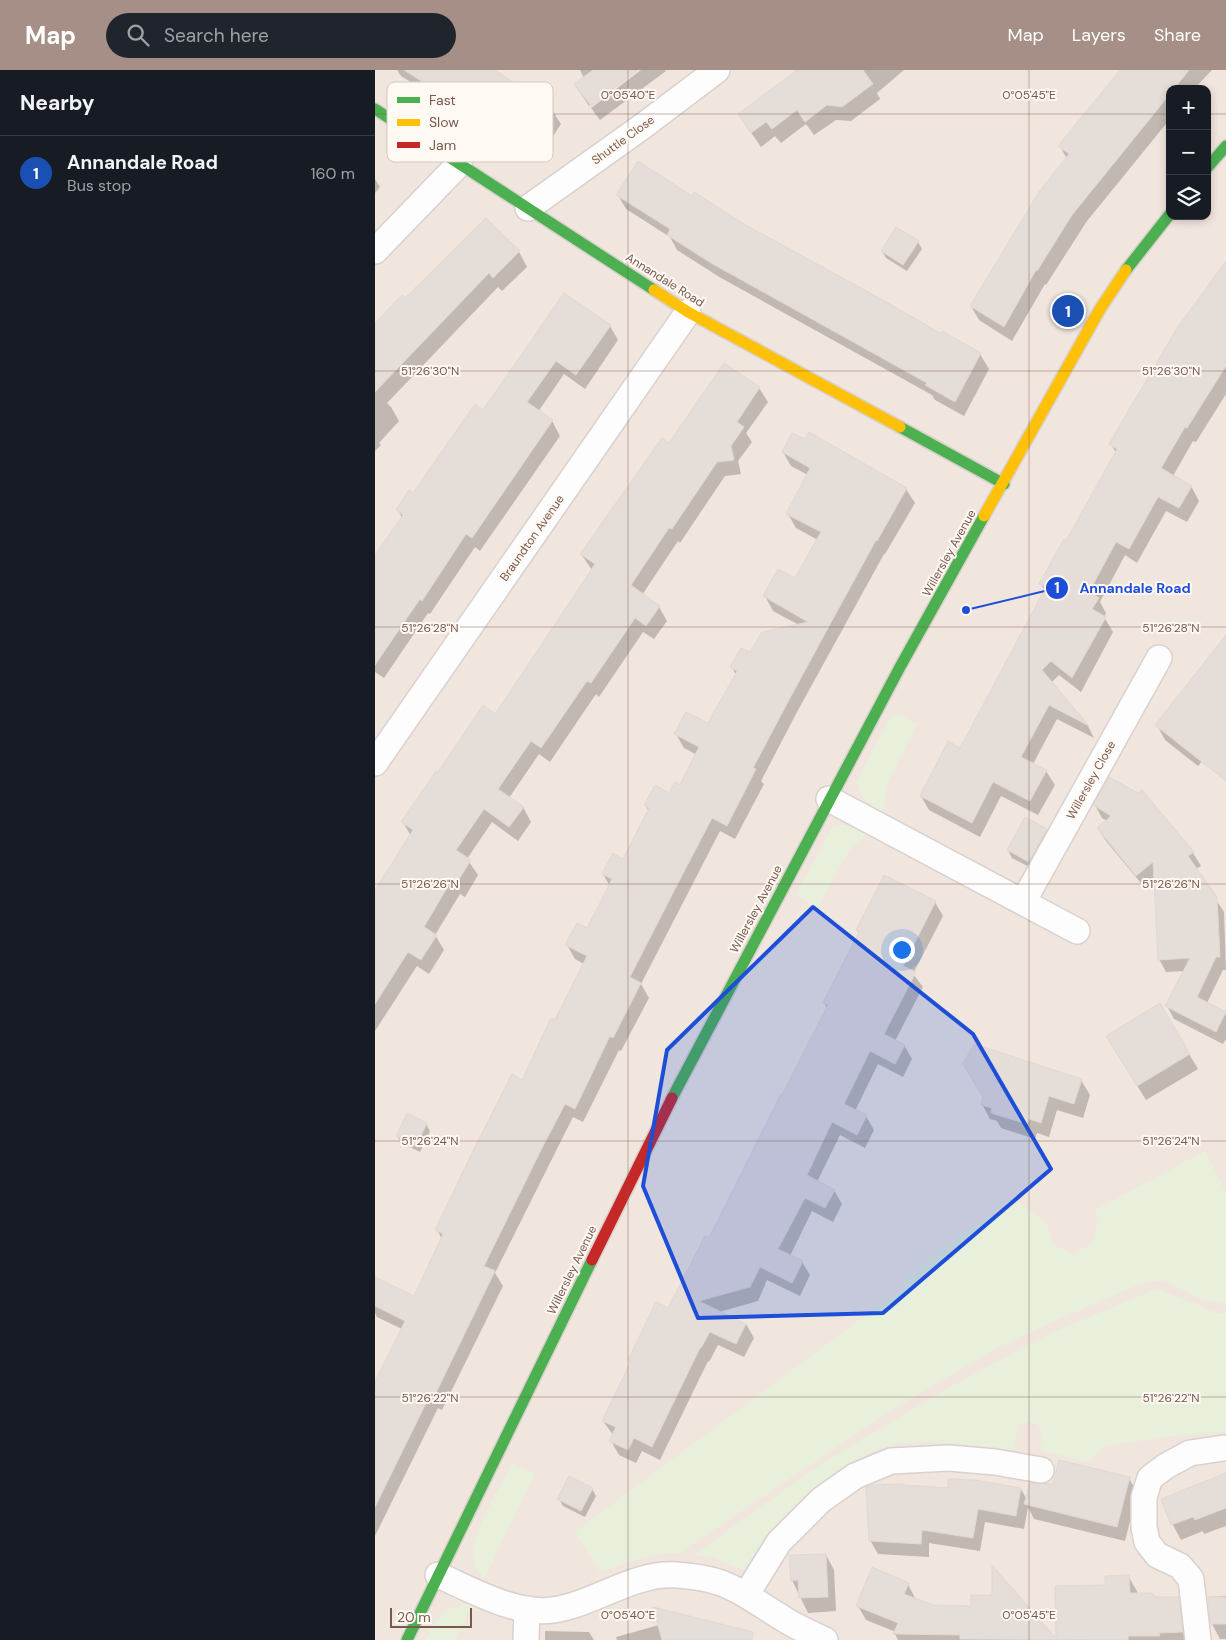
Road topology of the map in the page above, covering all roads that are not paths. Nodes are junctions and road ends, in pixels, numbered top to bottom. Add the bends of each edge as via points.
1 (717, 70) edge
2 (375, 109) edge
3 (387, 117) edge
4 (1226, 146) edge
5 (456, 162) edge
6 (1211, 163) edge
7 (459, 164) junction
8 (528, 208) junction
9 (1166, 219) edge
10 (375, 251) edge
11 (689, 312) junction
12 (1004, 484) junction
13 (1159, 658) dead end
14 (375, 763) edge
15 (829, 799) junction
16 (1023, 902) junction
17 (1077, 931) dead end
18 (1224, 1448) dead end
19 (1041, 1470) dead end
20 (438, 1575) junction
21 (746, 1595) junction
22 (527, 1610) junction
23 (407, 1640) edge
24 (526, 1640) edge
25 (825, 1640) edge
26 (1198, 1640) edge

1 - 8 street, Shuttle Close
2 - 3 street, Annandale Road
4 - 6 street
5 - 7 street, Annandale Road
7 - 8 street, Annandale Road
7 - 10 street
8 - 11 street, Annandale Road
9 - 12 street, Willersley Avenue via 1134,258 1100,309
11 - 12 street, Annandale Road
11 - 14 street, Braundton Avenue
12 - 15 street, Willersley Avenue
13 - 16 street, Willersley Close
15 - 16 street
15 - 20 street, Willersley Avenue via 664,1113
16 - 17 street
18 - 26 street via 1191,1453 1166,1466 1150,1478 1144,1497 1147,1542 1157,1555 1180,1566 1191,1579
19 - 21 street via 949,1458 891,1461 855,1476 821,1500 779,1542
20 - 22 street
20 - 23 street, Willersley Avenue
21 - 22 street via 712,1580 655,1576 553,1610
21 - 25 street
22 - 24 street

